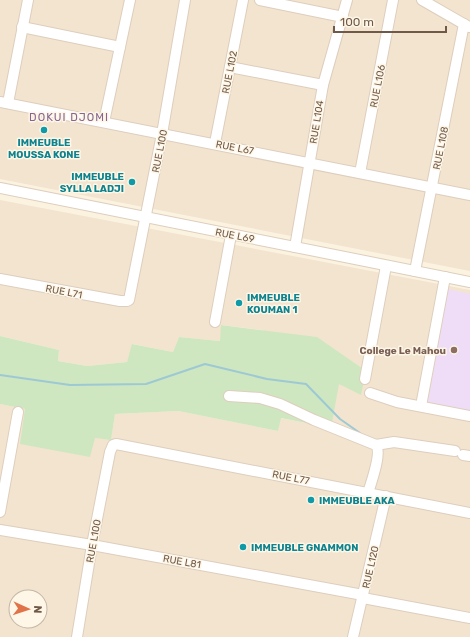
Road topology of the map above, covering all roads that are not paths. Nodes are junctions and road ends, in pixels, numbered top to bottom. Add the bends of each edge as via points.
1 (28, 0) edge
2 (130, 0) edge
3 (185, 0) edge
4 (243, 0) edge
5 (260, 0) edge
6 (347, 0) edge
7 (393, 0) edge
8 (422, 0) edge
9 (343, 17) junction
10 (467, 26) edge
11 (22, 27) junction
12 (120, 47) junction
13 (230, 67) junction
14 (323, 85) junction
15 (4, 102) edge
16 (104, 122) junction
17 (162, 134) junction
18 (215, 143) junction
19 (310, 162) junction
20 (360, 173) junction
21 (432, 187) junction
22 (0, 188) edge
23 (470, 195) edge
24 (146, 218) junction
25 (231, 235) junction
26 (295, 247) junction
27 (386, 266) junction
28 (415, 271) junction
29 (445, 277) junction
30 (0, 279) edge
31 (470, 282) edge
32 (127, 301) joint
33 (215, 322) dead end
34 (364, 380) dead end
35 (370, 394) dead end
36 (229, 396) dead end
37 (421, 406) junction
38 (18, 412) dead end
39 (470, 416) edge
40 (113, 445) joint
41 (376, 445) junction
42 (463, 454) edge
43 (368, 492) junction
44 (386, 496) junction
45 (0, 512) edge
46 (470, 512) edge
47 (0, 530) edge
48 (92, 545) junction
49 (363, 596) junction
50 (470, 618) edge
51 (77, 637) edge
52 (353, 637) edge

1 - 11 street
2 - 12 street
3 - 17 street, RUE L100
4 - 13 street, RUE L102
5 - 9 street
6 - 9 street, RUE L104
7 - 20 street, RUE L106
8 - 10 street
9 - 14 street, RUE L104
10 - 21 street, RUE L108
11 - 12 street
11 - 15 street
12 - 16 street
13 - 14 street
13 - 18 street, RUE L102
14 - 19 street, RUE L104
15 - 16 street, RUE L67
16 - 17 street, RUE L67
17 - 18 street, RUE L67
17 - 24 street, RUE L100
18 - 19 street, RUE L67
19 - 20 street, RUE L67
19 - 26 street, RUE L104
20 - 21 street, RUE L67
21 - 23 street, RUE L67
21 - 28 street, RUE L108
22 - 24 street, RUE L69
24 - 25 street, RUE L69
24 - 32 street, RUE L100 via 131,295
25 - 26 street, RUE L69
25 - 33 street
26 - 27 street, RUE L69
27 - 28 street, RUE L69
27 - 34 street
28 - 29 street, RUE L69
29 - 31 street, RUE L69
29 - 37 street
30 - 32 street, RUE L71 via 120,302
35 - 37 street
36 - 41 street via 260,398 280,404
37 - 39 street
38 - 45 street
40 - 43 street, RUE L77 via 120,444
40 - 48 street, RUE L100
41 - 42 street via 394,442
41 - 43 street via 378,455
43 - 44 street, RUE L77
44 - 46 street, RUE L77
44 - 49 street, RUE L120
47 - 48 street, RUE L81
48 - 49 street, RUE L81
48 - 51 street, RUE L100
49 - 50 street, RUE L81
49 - 52 street, RUE L120

